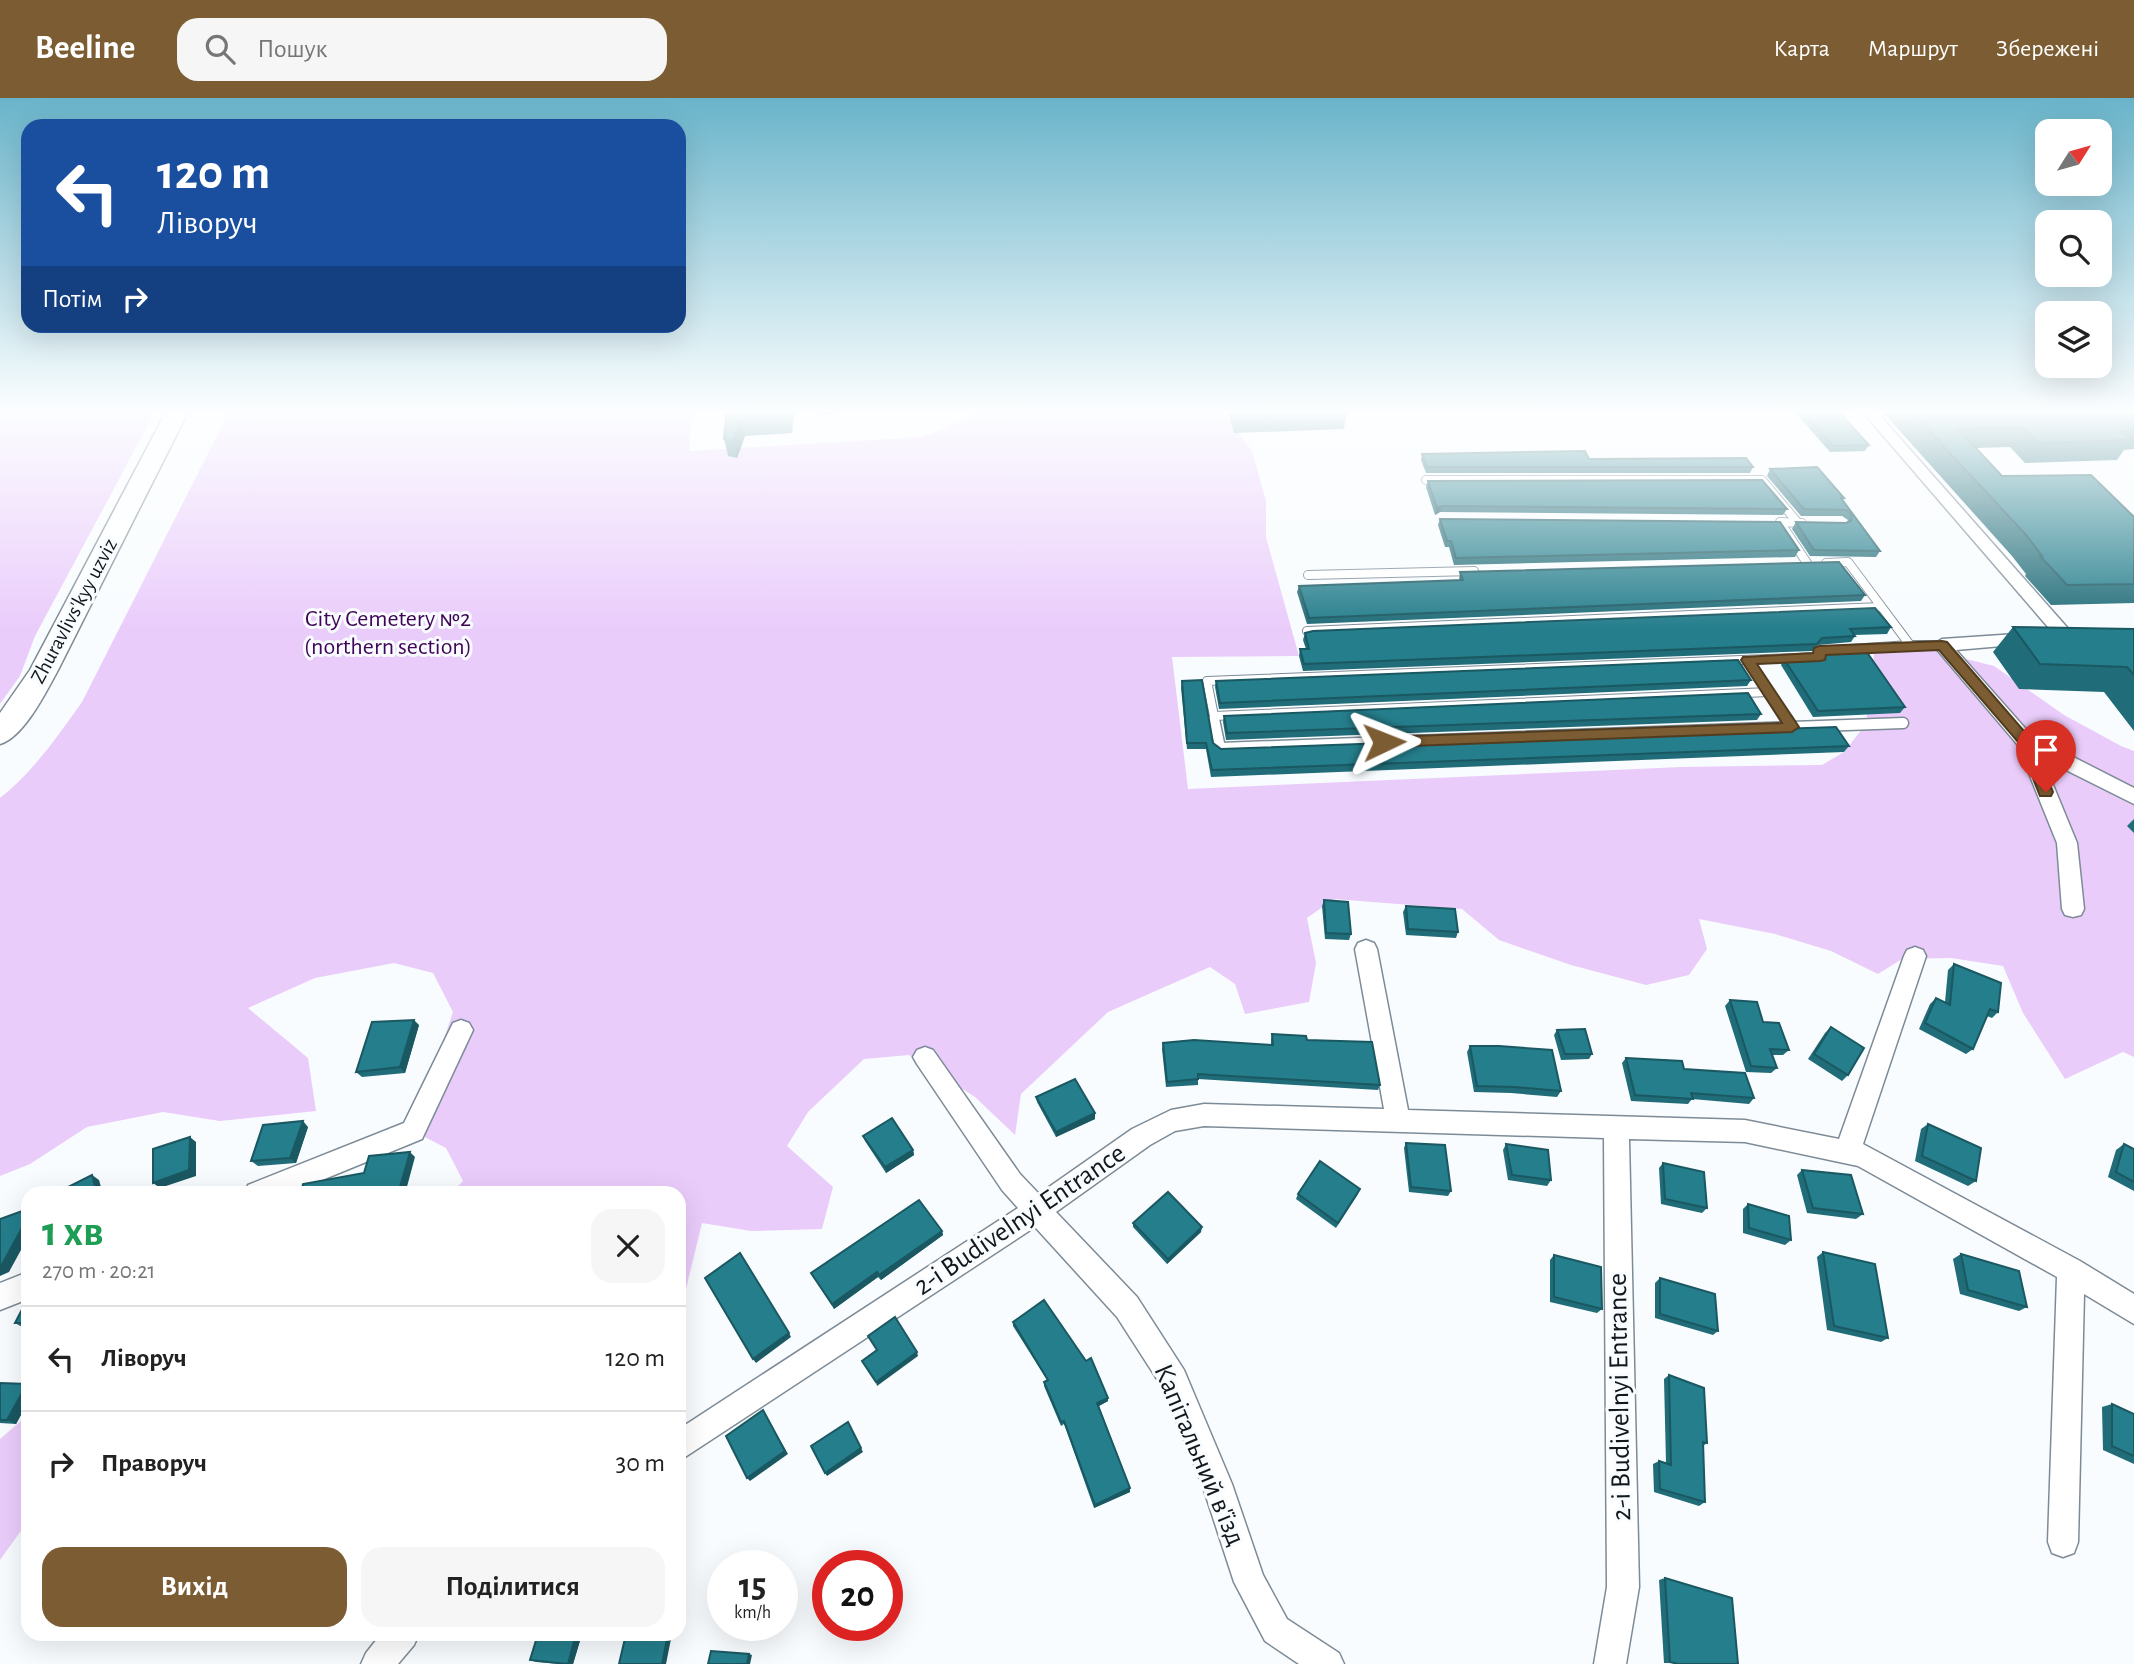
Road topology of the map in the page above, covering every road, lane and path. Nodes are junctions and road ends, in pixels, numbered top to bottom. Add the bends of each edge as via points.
1 (140, 483) edge
2 (1765, 483) edge
3 (1934, 483) edge
4 (1766, 522) edge
5 (1780, 523) junction
6 (1798, 523) junction
7 (1809, 523) edge
8 (1807, 563) junction
9 (1793, 564) edge
10 (1488, 571) edge
11 (1308, 575) dead end
12 (1881, 607) junction
13 (1307, 631) edge
14 (1910, 645) junction
15 (1942, 645) junction
16 (1748, 660) junction
17 (1769, 692) junction
18 (1214, 716) junction
19 (1903, 723) dead end
20 (1792, 727) junction
21 (0, 734) edge
22 (2025, 741) junction
23 (2134, 797) edge
24 (2073, 909) dead end
25 (1366, 948) dead end
26 (1915, 956) dead end
27 (461, 1030) dead end
28 (925, 1057) dead end
29 (1398, 1121) junction
30 (1616, 1129) junction
31 (1847, 1153) junction
32 (277, 1186) edge
33 (1038, 1210) junction
34 (2071, 1270) junction
35 (21, 1289) edge
36 (0, 1297) edge
37 (2134, 1310) edge
38 (686, 1441) edge
39 (2063, 1542) dead end
40 (397, 1641) edge
41 (377, 1664) edge
42 (1328, 1664) edge
43 (1610, 1664) edge

1 - 21 main road, Zhuravlivs'kyy uzviz via 44,670
2 - 6 lane
3 - 15 street via 2073,636
4 - 5 lane
5 - 6 lane
5 - 8 lane
6 - 7 lane
8 - 9 lane
8 - 12 lane via 1848,562
10 - 11 lane
12 - 13 lane
12 - 14 lane
14 - 15 lane
14 - 16 lane via 1819,651 1820,657
15 - 22 street
16 - 17 lane
16 - 18 lane via 1208,681
17 - 18 lane
17 - 20 lane
18 - 20 lane via 1220,748
19 - 20 lane
22 - 23 street
22 - 24 street via 2067,843
25 - 29 street
26 - 31 street
27 - 32 street via 413,1131
28 - 33 street, Капітальний в'їзд via 1011,1182
29 - 30 street, 2-i Budivelnyi Entrance
29 - 33 street, 2-i Budivelnyi Entrance via 1204,1115 1171,1121
30 - 31 street, 2-i Budivelnyi Entrance via 1745,1131
30 - 43 street, 2-i Budivelnyi Entrance via 1623,1587
31 - 34 street, 2-i Budivelnyi Entrance via 1862,1155
33 - 38 street, 2-i Budivelnyi Entrance
33 - 42 street, Капітальний в'їзд via 1127,1307 1174,1380 1217,1484 1250,1582 1276,1630
34 - 37 street, 2-i Budivelnyi Entrance
34 - 39 street
35 - 36 street
40 - 41 street

